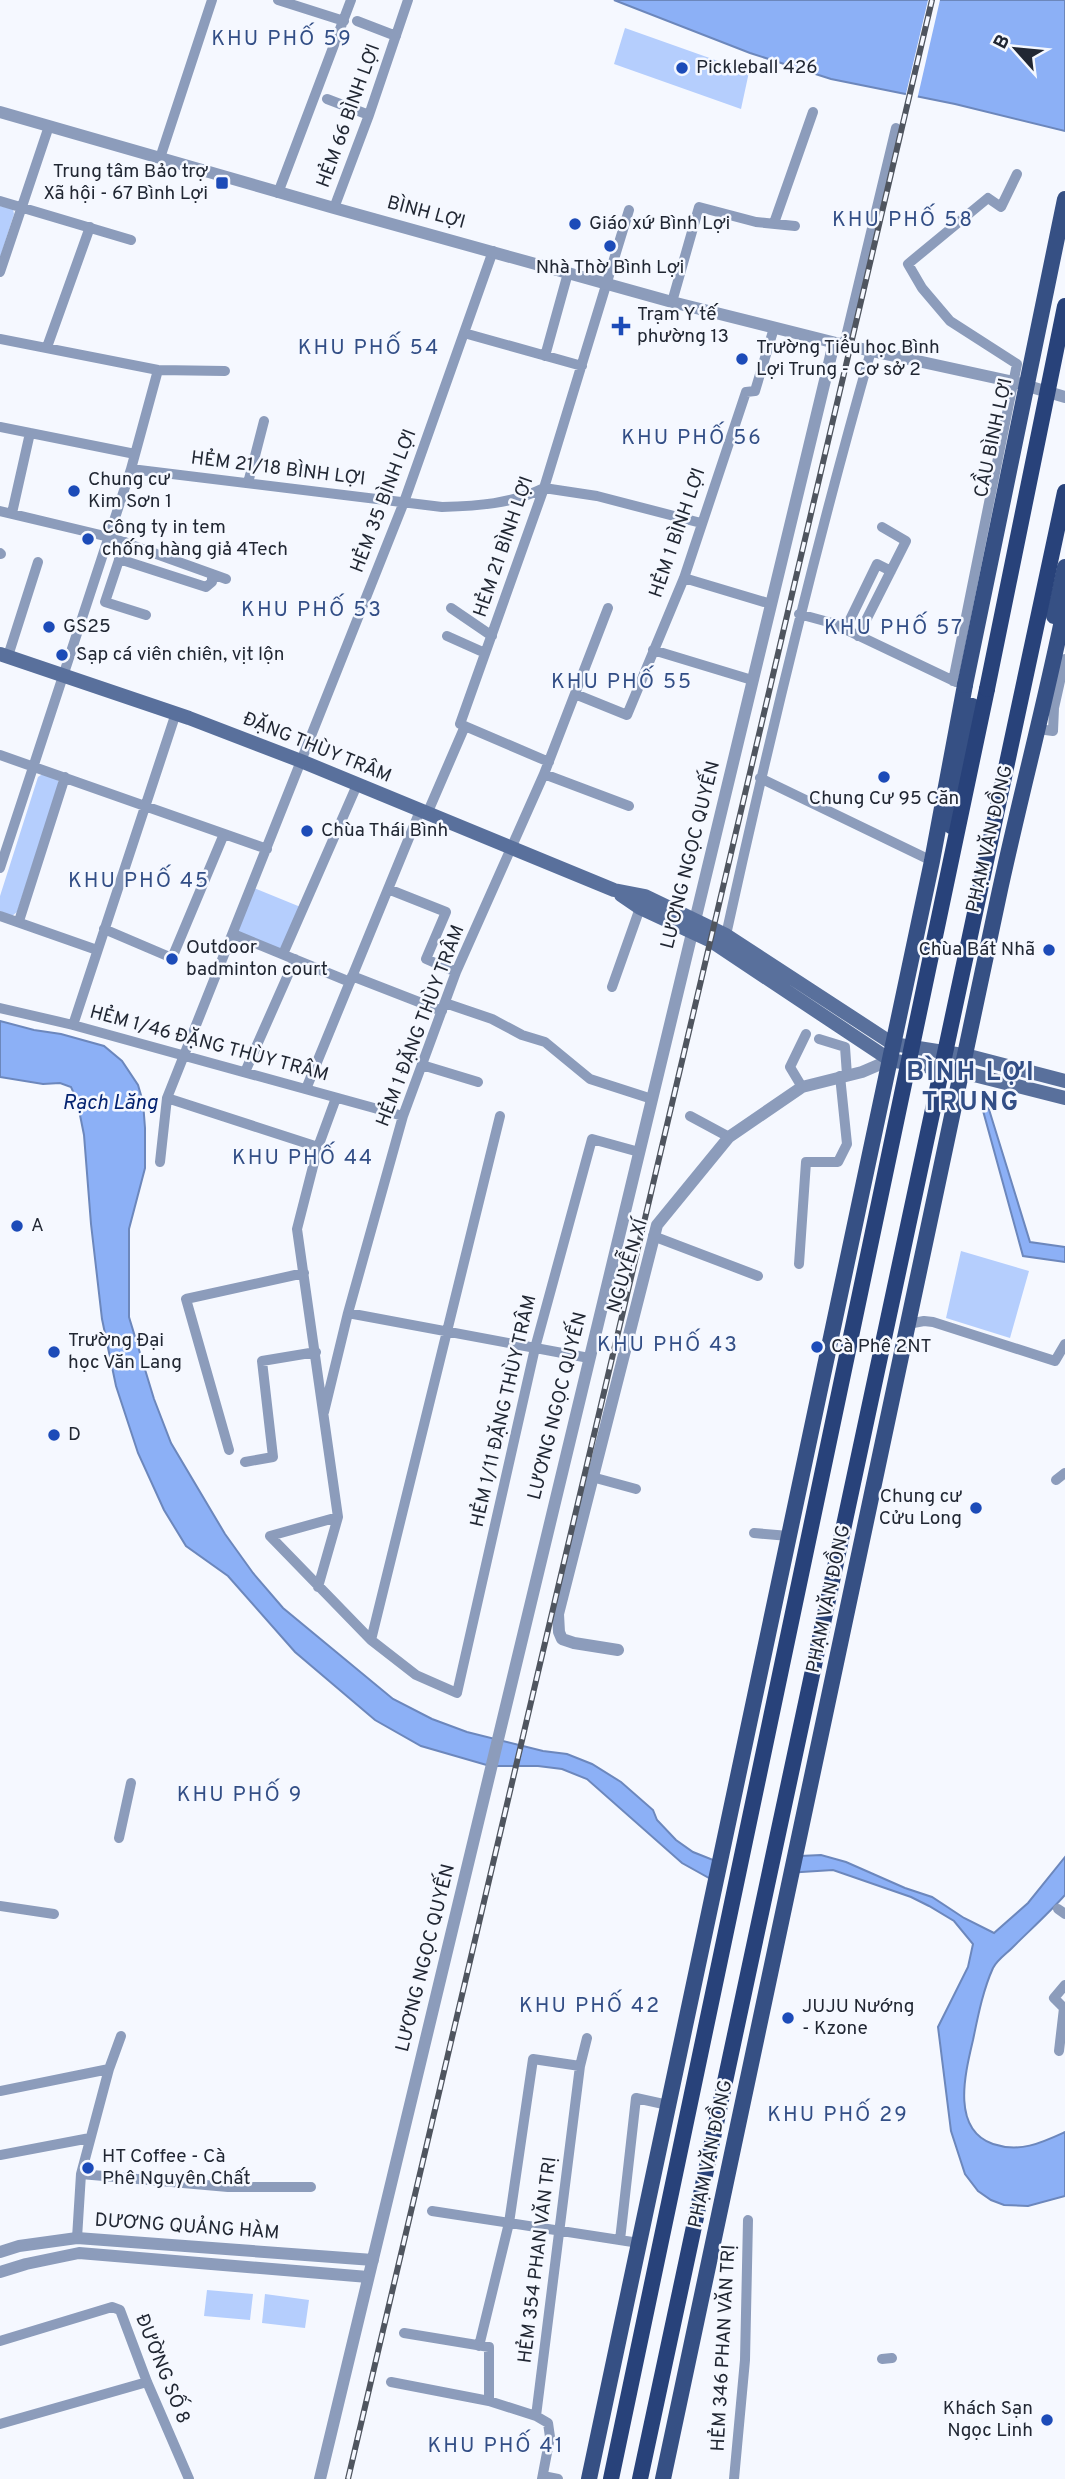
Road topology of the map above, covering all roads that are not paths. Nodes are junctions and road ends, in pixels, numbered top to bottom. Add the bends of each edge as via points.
1 (212, 0) edge
2 (278, 0) edge
3 (351, 0) edge
4 (408, 0) edge
5 (344, 21) junction
6 (357, 21) dead end
7 (396, 36) junction
8 (327, 99) dead end
9 (0, 112) edge
10 (813, 112) dead end
11 (369, 115) junction
12 (49, 126) junction
13 (896, 128) dead end
14 (160, 158) junction
15 (1017, 174) dead end
16 (278, 192) junction
17 (1065, 199) edge
18 (0, 201) edge
19 (22, 206) junction
20 (334, 208) junction
21 (629, 210) dead end
22 (774, 223) junction
23 (795, 226) dead end
24 (90, 227) junction
25 (131, 240) dead end
26 (493, 251) junction
27 (1065, 252) edge
28 (0, 272) edge
29 (568, 273) junction
30 (607, 284) junction
31 (672, 302) junction
32 (1065, 306) edge
33 (774, 328) junction
34 (464, 333) junction
35 (0, 339) edge
36 (839, 344) junction
37 (47, 347) junction
38 (871, 351) junction
39 (545, 356) junction
40 (582, 366) junction
41 (158, 370) junction
42 (225, 371) dead end
43 (1014, 382) junction
44 (1065, 397) edge
45 (264, 421) dead end
46 (0, 427) edge
47 (30, 433) junction
48 (135, 454) junction
49 (131, 469) junction
50 (248, 483) junction
51 (544, 488) junction
52 (1065, 492) edge
53 (404, 502) junction
54 (0, 511) edge
55 (12, 513) junction
56 (701, 523) junction
57 (882, 527) dead end
58 (109, 537) junction
59 (125, 542) junction
60 (119, 559) junction
61 (38, 562) dead end
62 (1065, 567) edge
63 (891, 571) junction
64 (212, 574) junction
65 (684, 578) junction
66 (226, 579) dead end
67 (771, 604) junction
68 (1065, 606) edge
69 (451, 608) dead end
70 (608, 608) dead end
71 (799, 614) junction
72 (146, 615) dead end
73 (845, 630) junction
74 (447, 636) dead end
75 (492, 636) junction
76 (858, 636) junction
77 (653, 650) junction
78 (485, 653) junction
79 (4, 655) edge
80 (1065, 659) edge
81 (62, 674) junction
82 (752, 680) junction
83 (970, 685) junction
84 (575, 694) junction
85 (1033, 705) junction
86 (176, 713) junction
87 (465, 726) junction
88 (1046, 730) junction
89 (0, 755) edge
90 (302, 761) junction
91 (549, 762) junction
92 (34, 766) junction
93 (544, 774) junction
94 (65, 777) junction
95 (760, 778) junction
96 (357, 785) junction
97 (146, 806) junction
98 (629, 806) dead end
99 (424, 812) junction
100 (225, 834) junction
101 (267, 849) junction
102 (511, 849) junction
103 (932, 861) junction
104 (950, 867) junction
105 (0, 868) edge
106 (388, 888) junction
107 (614, 890) junction
108 (640, 908) junction
109 (0, 916) edge
110 (19, 921) junction
111 (693, 926) junction
112 (104, 929) junction
113 (233, 934) junction
114 (726, 935) junction
115 (97, 950) junction
116 (283, 954) junction
117 (295, 959) junction
118 (456, 972) junction
119 (351, 979) junction
120 (612, 987) dead end
121 (443, 1007) junction
122 (0, 1008) edge
123 (72, 1025) junction
124 (806, 1034) dead end
125 (819, 1039) dead end
126 (891, 1052) junction
127 (185, 1056) junction
128 (912, 1056) junction
129 (942, 1061) junction
130 (422, 1065) junction
131 (963, 1065) junction
132 (245, 1072) junction
133 (844, 1076) junction
134 (1065, 1081) edge
135 (478, 1082) dead end
136 (802, 1087) junction
137 (306, 1089) junction
138 (167, 1098) junction
139 (336, 1098) junction
140 (1065, 1098) edge
141 (652, 1099) junction
142 (403, 1116) junction
143 (500, 1116) dead end
144 (690, 1116) dead end
145 (729, 1137) junction
146 (318, 1147) junction
147 (639, 1152) junction
148 (160, 1162) dead end
149 (653, 1236) junction
150 (903, 1246) junction
151 (924, 1251) junction
152 (799, 1264) dead end
153 (304, 1273) junction
154 (758, 1276) dead end
155 (348, 1313) junction
156 (908, 1324) junction
157 (447, 1332) junction
158 (1065, 1344) edge
159 (535, 1348) junction
160 (316, 1352) junction
161 (589, 1358) junction
162 (324, 1412) junction
163 (229, 1450) dead end
164 (245, 1462) dead end
165 (1065, 1473) edge
166 (592, 1477) junction
167 (1056, 1480) dead end
168 (636, 1489) dead end
169 (338, 1517) junction
170 (754, 1533) dead end
171 (789, 1536) junction
172 (318, 1587) junction
173 (371, 1640) junction
174 (618, 1650) dead end
175 (131, 1783) dead end
176 (118, 1838) dead end
177 (0, 1906) edge
178 (54, 1914) dead end
179 (1065, 1985) edge
180 (1064, 2009) edge
181 (121, 2036) dead end
182 (587, 2038) dead end
183 (1059, 2051) dead end
184 (580, 2066) junction
185 (108, 2069) junction
186 (0, 2091) edge
187 (668, 2105) junction
188 (688, 2110) junction
189 (90, 2138) junction
190 (0, 2155) edge
191 (81, 2174) junction
192 (311, 2187) dead end
193 (432, 2211) dead end
194 (748, 2220) dead end
195 (509, 2223) junction
196 (559, 2230) junction
197 (77, 2238) junction
198 (620, 2240) junction
199 (639, 2243) junction
200 (0, 2252) edge
201 (79, 2253) junction
202 (373, 2260) junction
203 (0, 2272) edge
204 (368, 2277) junction
205 (404, 2333) dead end
206 (0, 2341) edge
207 (479, 2346) junction
208 (147, 2382) junction
209 (391, 2382) dead end
210 (489, 2401) junction
211 (536, 2416) junction
212 (0, 2424) edge
213 (542, 2477) edge
214 (189, 2479) edge
215 (320, 2479) edge
216 (558, 2479) edge
217 (589, 2479) edge
218 (611, 2479) edge
219 (640, 2479) edge
220 (663, 2479) edge
221 (734, 2479) edge

1 - 14 street
2 - 5 street
3 - 5 street
4 - 7 street, HẺM 66 BÌNH LỢI
5 - 16 street
6 - 7 street, HẺM 66 BÌNH LỢI
7 - 11 street, HẺM 66 BÌNH LỢI
8 - 11 street
9 - 12 street, BÌNH LỢI
10 - 22 street
11 - 20 street, HẺM 66 BÌNH LỢI
12 - 14 street, BÌNH LỢI
12 - 19 street
13 - 36 street
14 - 16 street, BÌNH LỢI
15 - 43 street via 1001,207 988,198 908,264 950,321 1017,364
16 - 20 street, BÌNH LỢI
17 - 83 main road, CẦU BÌNH LỢI, bridge
18 - 19 street
19 - 24 street
19 - 28 street
20 - 26 street, BÌNH LỢI
21 - 30 street, HẺM 21 BÌNH LỢI
22 - 23 street
22 - 31 street via 699,207
24 - 25 street
24 - 37 street
26 - 29 street, BÌNH LỢI
26 - 34 street, HẺM 35 BÌNH LỢI
27 - 83 main road, CẦU BÌNH LỢI
29 - 30 street, BÌNH LỢI
29 - 39 street
30 - 31 street, BÌNH LỢI
30 - 40 street, HẺM 21 BÌNH LỢI
31 - 33 street, BÌNH LỢI
32 - 83 highway, bridge
33 - 36 street, BÌNH LỢI
33 - 56 street, HẺM 1 BÌNH LỢI via 754,391 746,392
34 - 39 street
34 - 53 street, HẺM 35 BÌNH LỢI
35 - 37 street
36 - 38 street, BÌNH LỢI
36 - 67 street, LƯƠNG NGỌC QUYẾN
37 - 41 street
38 - 43 street, BÌNH LỢI
38 - 71 street
39 - 40 street
40 - 51 street, HẺM 21 BÌNH LỢI
41 - 42 street
41 - 48 street
43 - 44 street, BÌNH LỢI
43 - 83 street, PHẠM VĂN ĐỒNG
45 - 50 street
46 - 47 street
47 - 48 street
47 - 55 street
48 - 49 street
49 - 50 street, HẺM 21/18 BÌNH LỢI
49 - 58 street
50 - 53 street, HẺM 21/18 BÌNH LỢI
51 - 53 street, HẺM 21/18 BÌNH LỢI via 524,498 481,506
51 - 56 street via 597,496
51 - 75 street, HẺM 21 BÌNH LỢI
52 - 85 highway
53 - 90 street, HẺM 35 BÌNH LỢI
54 - 55 street
55 - 58 street
56 - 65 street, HẺM 1 BÌNH LỢI
57 - 63 street via 906,541
58 - 59 street
58 - 81 street
59 - 60 street
59 - 64 street
60 - 64 street via 206,587
60 - 72 street via 105,602
61 - 79 street
62 - 85 main road
63 - 73 street via 877,564
63 - 76 street
64 - 66 street
65 - 67 street
65 - 77 street, HẺM 1 BÌNH LỢI
67 - 82 street, LƯƠNG NGỌC QUYẾN
68 - 85 main road
69 - 75 street
70 - 84 street, HẺM 1 ĐẶNG THÙY TRÂM
71 - 73 street
71 - 95 street
73 - 76 street
74 - 78 street
75 - 78 street, HẺM 21 BÌNH LỢI
76 - 83 street
77 - 82 street
77 - 84 street, HẺM 1 BÌNH LỢI via 626,715
78 - 87 street, HẺM 21 BÌNH LỢI via 460,724
79 - 81 main road, ĐẶNG THÙY TRÂM
80 - 88 street, PHẠM VĂN ĐỒNG
81 - 86 main road, ĐẶNG THÙY TRÂM
81 - 92 street
82 - 111 street, LƯƠNG NGỌC QUYẾN
83 - 103 main road, PHẠM VĂN ĐỒNG
83 - 104 highway, PHẠM VĂN ĐỒNG
84 - 91 street, HẺM 1 ĐẶNG THÙY TRÂM
85 - 88 main road, PHẠM VĂN ĐỒNG
85 - 129 highway, PHẠM VĂN ĐỒNG via 975,911
86 - 90 main road, ĐẶNG THÙY TRÂM
86 - 97 street
87 - 91 street
87 - 99 street, HẺM 21 BÌNH LỢI
88 - 131 main road, PHẠM VĂN ĐỒNG via 1018,807
89 - 92 street
90 - 96 main road, ĐẶNG THÙY TRÂM
90 - 101 street, HẺM 35 BÌNH LỢI
91 - 93 street, HẺM 1 ĐẶNG THÙY TRÂM
92 - 94 street
92 - 105 street
93 - 98 street
93 - 102 street, HẺM 1 ĐẶNG THÙY TRÂM
94 - 97 street
94 - 110 street
95 - 103 street
95 - 114 street
96 - 99 main road, ĐẶNG THÙY TRÂM
96 - 116 street
97 - 100 street
97 - 112 street
99 - 102 main road, ĐẶNG THÙY TRÂM
99 - 106 street, HẺM 21 BÌNH LỢI
100 - 101 street
100 - 112 street via 172,958
101 - 113 street, HẺM 35 BÌNH LỢI
102 - 107 main road, ĐẶNG THÙY TRÂM
102 - 118 street, HẺM 1 ĐẶNG THÙY TRÂM
103 - 104 main road
103 - 126 main road, PHẠM VĂN ĐỒNG
104 - 128 highway, PHẠM VĂN ĐỒNG
106 - 118 street via 446,912 426,959
106 - 119 street, HẺM 21 BÌNH LỢI
107 - 108 main road, ĐẶNG THÙY TRÂM
107 - 111 main road, ĐẶNG THÙY TRÂM via 645,896
108 - 111 main road, ĐẶNG THÙY TRÂM
108 - 120 street
109 - 110 street
110 - 115 street
111 - 114 main road, ĐẶNG THÙY TRÂM
111 - 126 main road, ĐẶNG THÙY TRÂM
111 - 141 street, LƯƠNG NGỌC QUYẾN
112 - 115 street
113 - 116 street
113 - 127 street, HẺM 35 BÌNH LỢI
114 - 126 main road, ĐẶNG THÙY TRÂM
115 - 123 street
116 - 117 street
117 - 119 street
117 - 132 street
118 - 121 street, HẺM 1 ĐẶNG THÙY TRÂM
119 - 121 street
119 - 137 street, HẺM 21 BÌNH LỢI
121 - 130 street, HẺM 1 ĐẶNG THÙY TRÂM
121 - 141 street via 492,1019 545,1042 590,1079
122 - 123 street, HẺM 1/46 ĐẶNG THÙY TRÂM
123 - 127 street, HẺM 1/46 ĐẶNG THÙY TRÂM
124 - 136 street via 790,1067
125 - 133 street via 845,1047
126 - 128 main road
126 - 133 street, NGUYỄN XÍ via 862,1072
126 - 171 main road, PHẠM VĂN ĐỒNG
127 - 132 street, HẺM 1/46 ĐẶNG THÙY TRÂM
127 - 138 street, HẺM 35 BÌNH LỢI
128 - 129 main road
128 - 188 highway, PHẠM VĂN ĐỒNG
129 - 131 main road
129 - 150 highway, PHẠM VĂN ĐỒNG
130 - 135 street
130 - 142 street, HẺM 1 ĐẶNG THÙY TRÂM
131 - 134 main road
131 - 140 main road
131 - 151 main road, PHẠM VĂN ĐỒNG
132 - 137 street, HẺM 1/46 ĐẶNG THÙY TRÂM
133 - 136 street, NGUYỄN XÍ
133 - 152 street via 847,1144 838,1162 806,1162
136 - 145 street, NGUYỄN XÍ
137 - 139 street, HẺM 1/46 ĐẶNG THÙY TRÂM
138 - 146 street
138 - 148 street, HẺM 35 BÌNH LỢI
139 - 142 street, HẺM 1/46 ĐẶNG THÙY TRÂM
139 - 146 street, HẺM 1/46 ĐẶNG THÙY TRÂM
141 - 147 street, LƯƠNG NGỌC QUYẾN
142 - 155 street, HẺM 1 ĐẶNG THÙY TRÂM
143 - 157 street
144 - 145 street
145 - 149 street, NGUYỄN XÍ via 657,1225
146 - 153 street, HẺM 1/46 ĐẶNG THÙY TRÂM via 297,1229
147 - 159 street, HẺM 1/11 ĐẶNG THÙY TRÂM via 592,1139
147 - 161 street, LƯƠNG NGỌC QUYẾN
149 - 154 street
149 - 166 street, NGUYỄN XÍ
150 - 151 main road
150 - 219 highway, PHẠM VĂN ĐỒNG
151 - 156 main road, PHẠM VĂN ĐỒNG
153 - 160 street, HẺM 1/46 ĐẶNG THÙY TRÂM
153 - 163 street via 186,1299
155 - 157 street
155 - 162 street, HẺM 1 ĐẶNG THÙY TRÂM
156 - 158 street via 933,1322 1055,1361
156 - 220 main road, PHẠM VĂN ĐỒNG
157 - 159 street
157 - 173 street
159 - 161 street
159 - 173 street, HẺM 1/11 ĐẶNG THÙY TRÂM via 457,1693 416,1675
160 - 162 street, HẺM 1/46 ĐẶNG THÙY TRÂM
160 - 164 street via 262,1361 273,1457
161 - 202 street, LƯƠNG NGỌC QUYẾN
162 - 169 street, HẺM 1 ĐẶNG THÙY TRÂM
165 - 167 street
166 - 168 street
166 - 174 street, NGUYỄN XÍ via 558,1614 559,1632 562,1639 574,1643
169 - 172 street, HẺM 1 ĐẶNG THÙY TRÂM
169 - 172 street via 270,1536
170 - 171 street
171 - 187 main road, PHẠM VĂN ĐỒNG
172 - 173 street
175 - 176 street
177 - 178 street
179 - 180 street via 1054,1998
180 - 183 street
181 - 185 street
182 - 184 street, HẺM 354 PHAN VĂN TRỊ
184 - 195 street via 533,2059
184 - 196 street, HẺM 354 PHAN VĂN TRỊ
185 - 186 street
185 - 189 street
187 - 188 main road
187 - 198 street via 636,2098
187 - 199 main road, PHẠM VĂN ĐỒNG
188 - 218 highway, PHẠM VĂN ĐỒNG
189 - 190 street
189 - 191 street
191 - 192 street via 228,2187
191 - 197 street
193 - 195 street
194 - 221 street, HẺM 346 PHAN VĂN TRỊ via 745,2360
195 - 196 street
195 - 207 street
196 - 198 street
196 - 211 street, HẺM 354 PHAN VĂN TRỊ
197 - 200 street, DƯƠNG QUẢNG HÀM
197 - 201 street
197 - 202 street, DƯƠNG QUẢNG HÀM
198 - 199 street
199 - 217 main road, PHẠM VĂN ĐỒNG
201 - 203 street, DƯƠNG QUẢNG HÀM
201 - 204 street, DƯƠNG QUẢNG HÀM
202 - 204 street, LƯƠNG NGỌC QUYẾN
204 - 215 street, LƯƠNG NGỌC QUYẾN
205 - 207 street
206 - 208 street, ĐƯỜNG SỐ 8 via 112,2306 120,2310
207 - 210 street via 489,2347
208 - 212 street
208 - 214 street, ĐƯỜNG SỐ 8
209 - 210 street
210 - 211 street
211 - 213 street via 548,2423 550,2437
213 - 216 street

